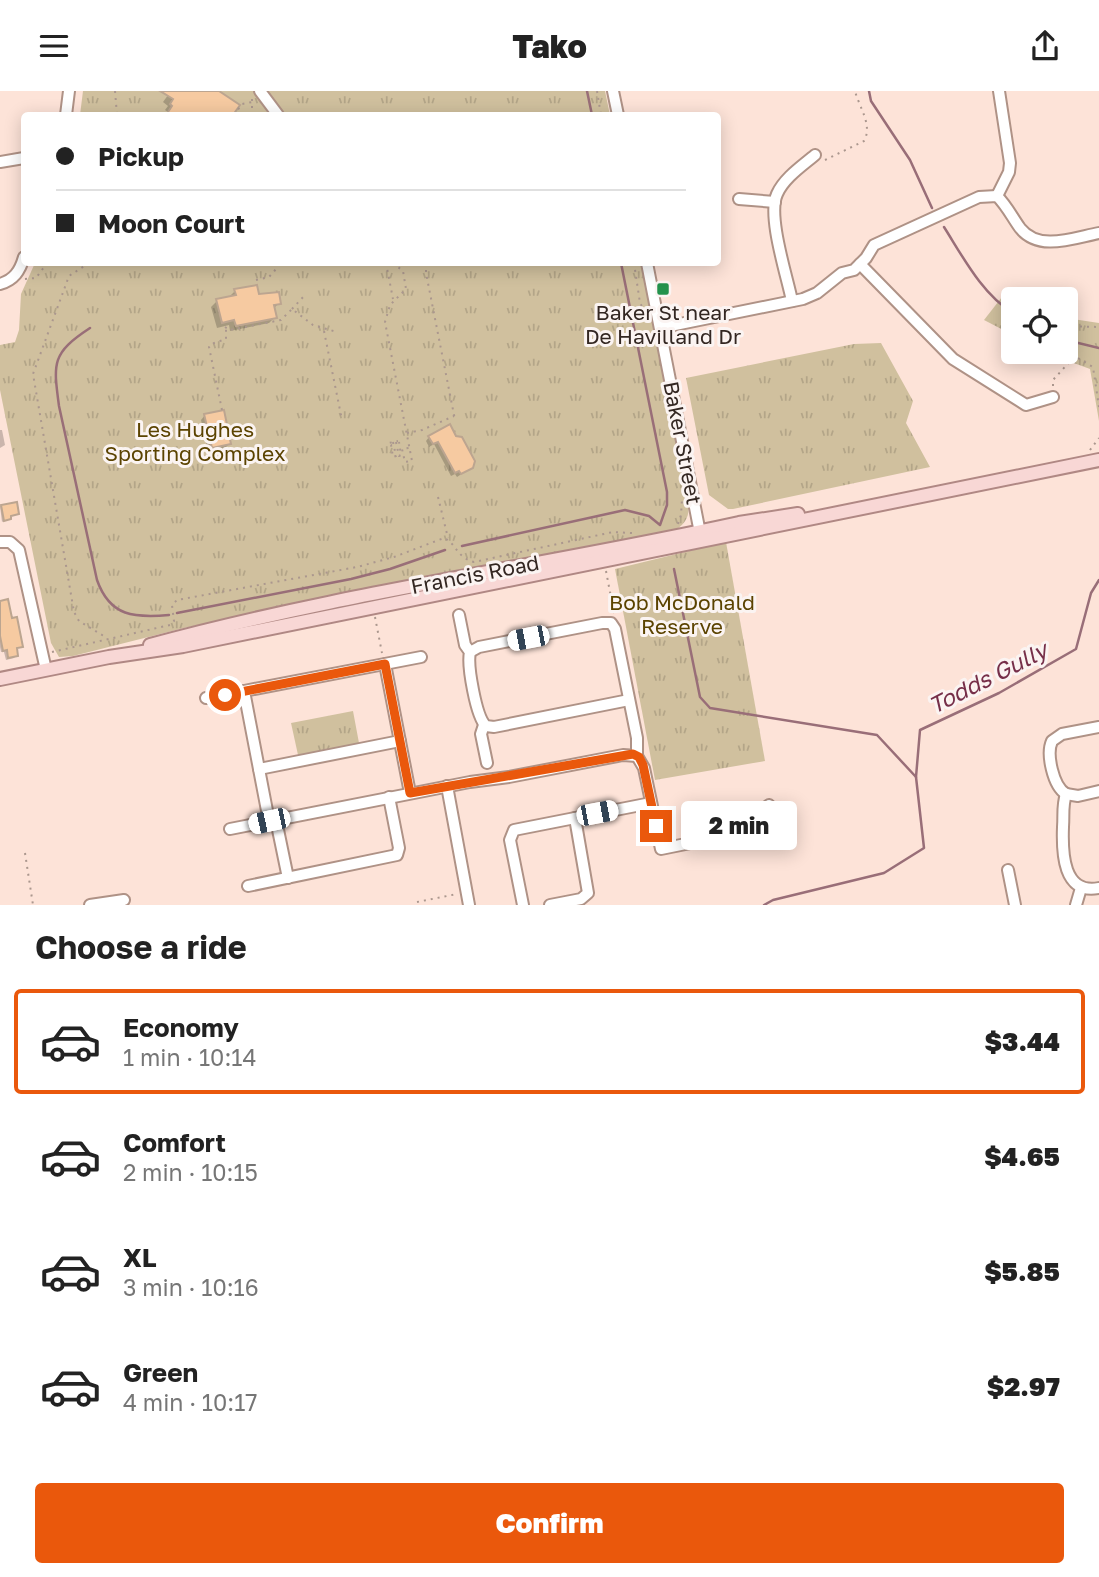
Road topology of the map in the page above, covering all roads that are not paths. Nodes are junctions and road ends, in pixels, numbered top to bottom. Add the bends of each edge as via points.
1 (69, 91) edge
2 (613, 91) edge
3 (999, 91) edge
4 (256, 94) edge
5 (66, 112) edge
6 (275, 112) edge
7 (617, 112) edge
8 (815, 155) road end
9 (21, 158) edge
10 (0, 162) edge
11 (997, 196) junction
12 (739, 199) dead end
13 (775, 202) junction
14 (1099, 233) edge
15 (21, 263) edge
16 (860, 264) junction
17 (648, 266) edge
18 (4, 283) edge
19 (792, 301) junction
20 (660, 328) junction
21 (1053, 397) road end
22 (1095, 455) edge
23 (701, 537) junction
24 (0, 542) edge
25 (459, 615) dead end
26 (470, 652) junction
27 (421, 657) dead end
28 (385, 664) junction
29 (46, 670) junction
30 (0, 679) edge
31 (244, 691) junction
32 (206, 698) dead end
33 (629, 700) junction
34 (484, 725) junction
35 (1099, 727) edge
36 (400, 741) junction
37 (637, 755) junction
38 (486, 762) dead end
39 (259, 769) junction
40 (447, 786) junction
41 (1099, 791) edge
42 (410, 793) junction
43 (1066, 794) junction
44 (389, 797) junction
45 (651, 803) junction
46 (769, 805) dead end
47 (575, 818) junction
48 (272, 820) junction
49 (230, 829) dead end
50 (1008, 870) dead end
51 (288, 878) junction
52 (248, 885) dead end
53 (1082, 888) junction
54 (1099, 888) edge
55 (124, 900) dead end
56 (90, 905) edge
57 (470, 905) edge
58 (523, 905) edge
59 (550, 905) edge
60 (1014, 905) edge
61 (1076, 905) edge

1 - 5 street
2 - 7 street
3 - 11 street via 1010,163
4 - 6 street
8 - 13 street via 792,175
9 - 10 street
11 - 14 street via 1032,239 1046,242
11 - 16 street via 979,197 874,245
12 - 13 street
13 - 19 street via 773,213
15 - 18 street
16 - 19 street via 817,293
16 - 21 street via 953,359 1026,405
17 - 20 street, Baker Street
19 - 20 street
20 - 23 street, Baker Street
22 - 23 main road, Francis Road via 844,510 766,519
23 - 29 main road, Francis Road
24 - 29 street via 15,545 22,558
25 - 26 street
26 - 33 street via 604,622 612,624
26 - 34 street
27 - 28 street
28 - 31 street
28 - 36 street
29 - 30 main road, Francis Road
31 - 32 street
31 - 39 street
33 - 34 street via 494,727
33 - 37 street
34 - 38 street
35 - 43 street via 1062,734 1052,741 1056,782
36 - 39 street
36 - 42 street
37 - 40 street
37 - 45 street
39 - 48 street
40 - 42 street
40 - 57 street
41 - 43 street
42 - 44 street
43 - 53 street via 1062,843 1069,876
44 - 48 street
44 - 51 street via 397,855
45 - 46 street via 661,849 735,834
45 - 47 street
47 - 58 street via 511,834
47 - 59 street via 588,893 581,899
48 - 49 street
48 - 51 street
50 - 60 street
51 - 52 street
53 - 54 street
53 - 61 street
55 - 56 street

